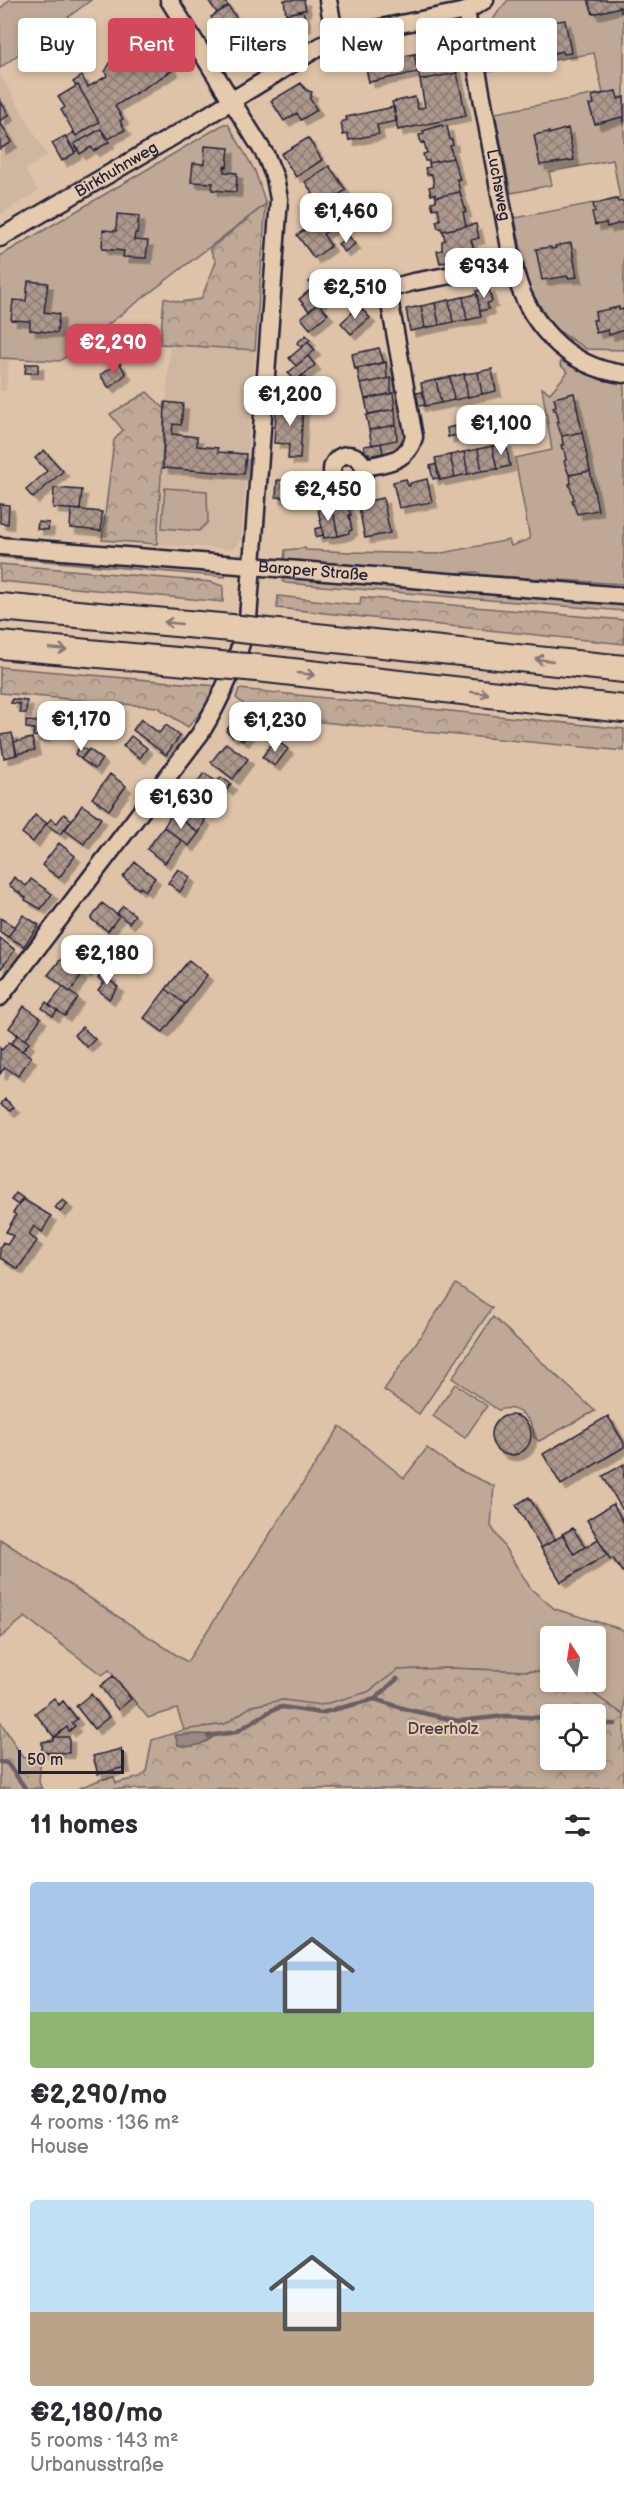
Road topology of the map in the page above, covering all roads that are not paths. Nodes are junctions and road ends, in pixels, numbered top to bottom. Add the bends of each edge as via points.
1 (169, 0) edge
2 (328, 0) edge
3 (485, 0) edge
4 (466, 11) junction
5 (331, 18) edge
6 (404, 23) edge
7 (320, 46) edge
8 (231, 101) junction
9 (0, 238) edge
10 (513, 264) junction
11 (624, 374) edge
12 (364, 467) dead end
13 (0, 546) edge
14 (253, 567) junction
15 (624, 596) edge
16 (0, 607) edge
17 (0, 645) edge
18 (624, 669) edge
19 (624, 709) edge
20 (0, 997) edge

1 - 8 street
2 - 5 street
3 - 4 street
4 - 6 street
4 - 10 street, Luchsweg
7 - 8 street, Birkhuhnweg
8 - 9 street, Birkhuhnweg
8 - 14 street via 266,156 279,199
10 - 11 street, Luchsweg via 525,303 549,337 594,367
10 - 12 street via 413,282 394,287 388,293 414,437 408,451 397,460
13 - 14 street, Baroper Straße
14 - 15 street, Baroper Straße
14 - 20 street via 248,619 219,704 193,744
18 -> 16 highway, bridge
17 -> 19 highway, bridge via 247,667

